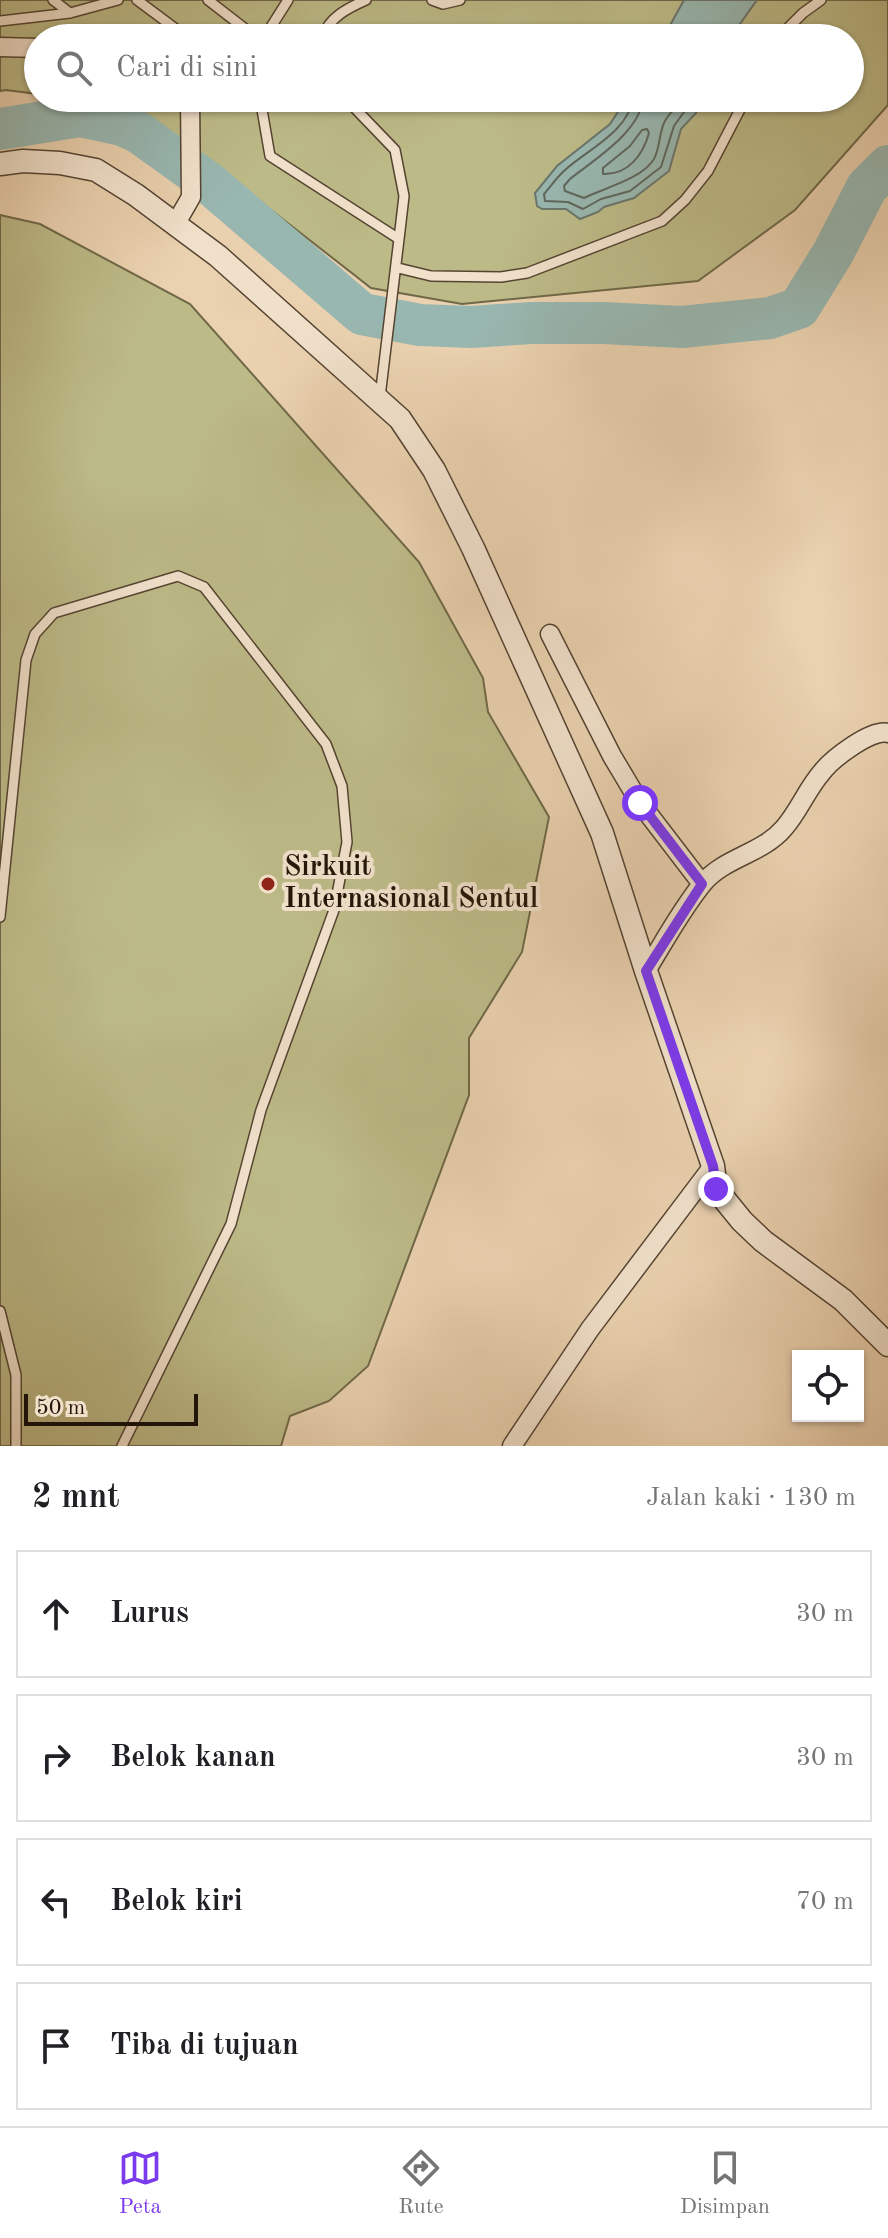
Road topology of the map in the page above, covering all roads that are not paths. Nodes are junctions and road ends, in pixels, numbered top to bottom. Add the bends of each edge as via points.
1 (53, 0) edge
2 (118, 0) edge
3 (137, 0) edge
4 (208, 0) edge
5 (288, 0) edge
6 (366, 0) edge
7 (432, 0) edge
8 (460, 0) edge
9 (821, 0) edge
10 (70, 13) junction
11 (0, 21) edge
12 (169, 24) edge
13 (239, 24) edge
14 (273, 24) edge
15 (330, 24) edge
16 (792, 24) edge
17 (0, 47) edge
18 (24, 48) edge
19 (190, 112) edge
20 (262, 112) edge
21 (358, 112) edge
22 (739, 112) edge
23 (0, 164) edge
24 (176, 223) junction
25 (399, 239) junction
26 (398, 268) junction
27 (380, 401) junction
28 (550, 634) dead end
29 (888, 733) edge
30 (702, 884) junction
31 (0, 917) edge
32 (646, 971) junction
33 (713, 1166) junction
34 (0, 1311) edge
35 (888, 1345) edge
36 (16, 1446) edge
37 (122, 1446) edge
38 (512, 1446) edge

1 - 10 lane
2 - 10 lane
3 - 12 lane
4 - 13 lane
5 - 14 lane
6 - 15 lane via 341,11
7 - 8 lane
9 - 16 lane
10 - 11 lane
17 - 18 street
19 - 24 street via 191,197
20 - 25 lane via 270,156
21 - 25 lane via 395,150 404,196
22 - 26 lane via 708,171 662,221 527,273 431,276
23 - 24 street via 60,163 96,170
24 - 27 street
25 - 26 lane
26 - 27 lane
27 - 32 street via 400,419 428,461 473,548 602,833
28 - 30 street via 640,803
29 - 30 street via 869,735 823,770 783,829
30 - 32 street
31 - 37 lane via 26,660 35,634 54,613 178,576 204,587 326,744 342,786 347,842 334,910 261,1110 231,1224
32 - 33 street
33 - 35 street via 716,1189 742,1221 843,1300
33 - 38 street via 590,1329
34 - 36 lane via 16,1375

